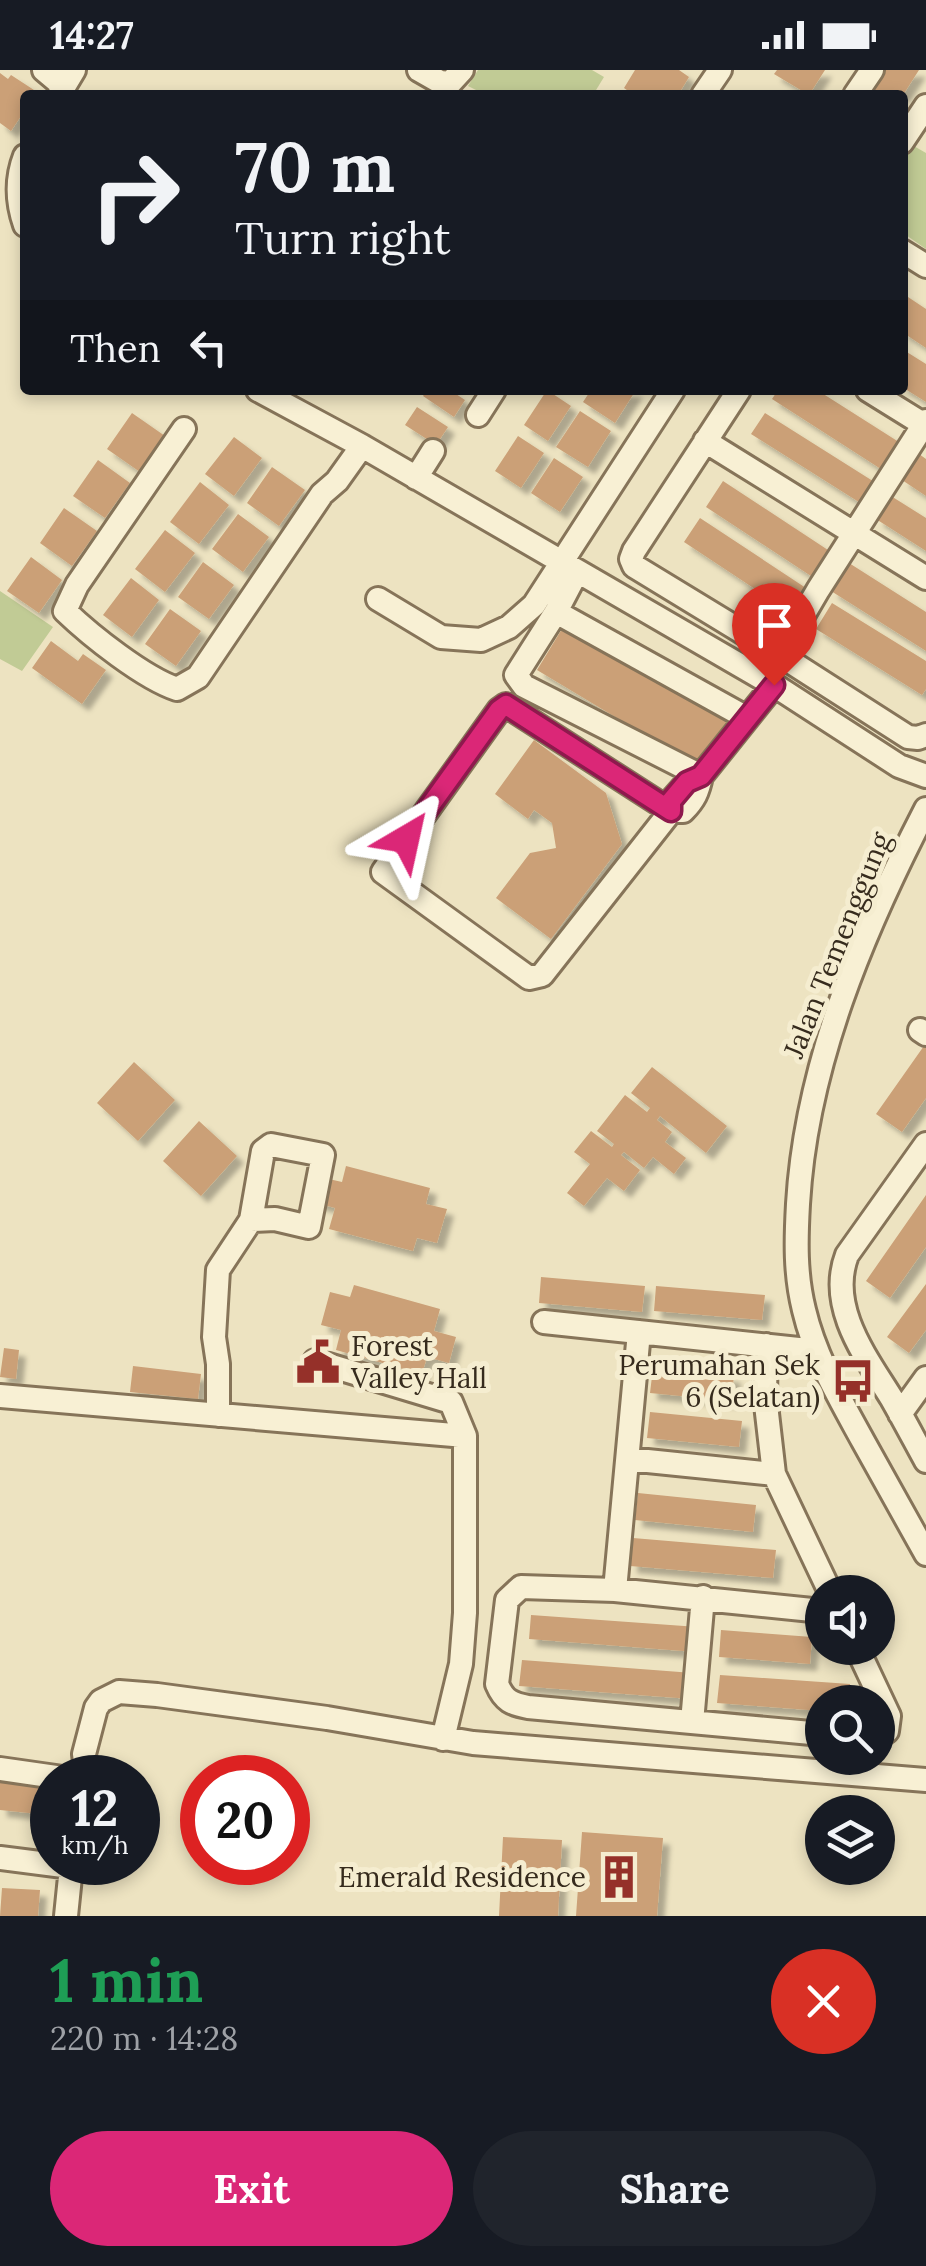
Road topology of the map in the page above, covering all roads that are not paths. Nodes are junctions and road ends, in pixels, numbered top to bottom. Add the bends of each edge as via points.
1 (44, 70) edge
2 (419, 70) edge
3 (462, 70) edge
4 (65, 84) edge
5 (926, 106) edge
6 (913, 138) edge
7 (20, 169) edge
8 (20, 212) edge
9 (267, 395) edge
10 (491, 395) edge
11 (670, 395) edge
12 (741, 395) edge
13 (876, 395) edge
14 (478, 414) dead end
15 (925, 424) edge
16 (184, 429) dead end
17 (706, 441) junction
18 (357, 443) junction
19 (433, 451) dead end
20 (416, 478) junction
21 (856, 534) junction
22 (569, 566) junction
23 (926, 578) edge
24 (378, 599) dead end
25 (556, 612) junction
26 (780, 654) junction
27 (774, 685) junction
28 (747, 718) junction
29 (926, 735) edge
30 (701, 776) junction
31 (926, 776) edge
32 (926, 809) edge
33 (671, 811) junction
34 (926, 1144) edge
35 (251, 1220) dead end
36 (544, 1322) dead end
37 (639, 1332) junction
38 (766, 1345) junction
39 (817, 1350) junction
40 (315, 1361) dead end
41 (926, 1378) edge
42 (0, 1396) edge
43 (900, 1414) junction
44 (218, 1415) junction
45 (464, 1436) junction
46 (628, 1459) junction
47 (926, 1462) edge
48 (774, 1474) junction
49 (926, 1554) edge
50 (822, 1575) edge
51 (616, 1590) junction
52 (703, 1597) junction
53 (805, 1609) edge
54 (692, 1722) junction
55 (805, 1732) edge
56 (443, 1738) junction
57 (84, 1755) edge
58 (0, 1769) edge
59 (30, 1773) edge
60 (926, 1780) edge
61 (0, 1858) edge
62 (30, 1861) edge
63 (70, 1885) edge
64 (66, 1916) edge

1 - 4 street
2 - 3 street via 450,83
5 - 6 street
7 - 8 street
9 - 18 street
10 - 14 street
11 - 22 street
12 - 17 street
13 - 15 street
15 - 21 street
16 - 18 street via 65,612 177,689 198,677 322,494 328,475
17 - 21 street
17 - 26 street via 673,506 631,559
18 - 20 street
19 - 20 street
20 - 22 street
21 - 23 street
21 - 26 street
22 - 24 street via 509,627 482,640 442,637
22 - 25 street
22 - 27 street
25 - 28 street
25 - 30 street via 516,676 524,686
26 - 29 street via 908,737
27 - 28 street
27 - 31 street via 899,766
28 - 30 street
30 - 33 street via 691,803
32 - 39 street, Jalan Temenggung via 876,914 815,1084 800,1166 795,1256
33 - 33 street via 542,975 529,978 383,872 506,705
34 - 43 street via 847,1255 841,1275 847,1317 861,1350
35 - 44 street via 218,1270
36 - 37 street
37 - 38 street
37 - 46 street
38 - 39 street
38 - 48 street via 764,1396
39 - 49 street, Jalan Temenggung
40 - 45 street via 451,1402
41 - 43 street
42 - 44 street
43 - 47 street
44 - 45 street
45 - 56 street via 462,1664
46 - 48 street
46 - 51 street
48 - 50 street
51 - 52 street
51 - 54 street via 520,1588 507,1600 501,1695 528,1708
52 - 53 street
52 - 54 street
54 - 55 street
56 - 57 street via 120,1692 96,1708
56 - 60 street
58 - 59 street
61 - 62 street
63 - 64 street

